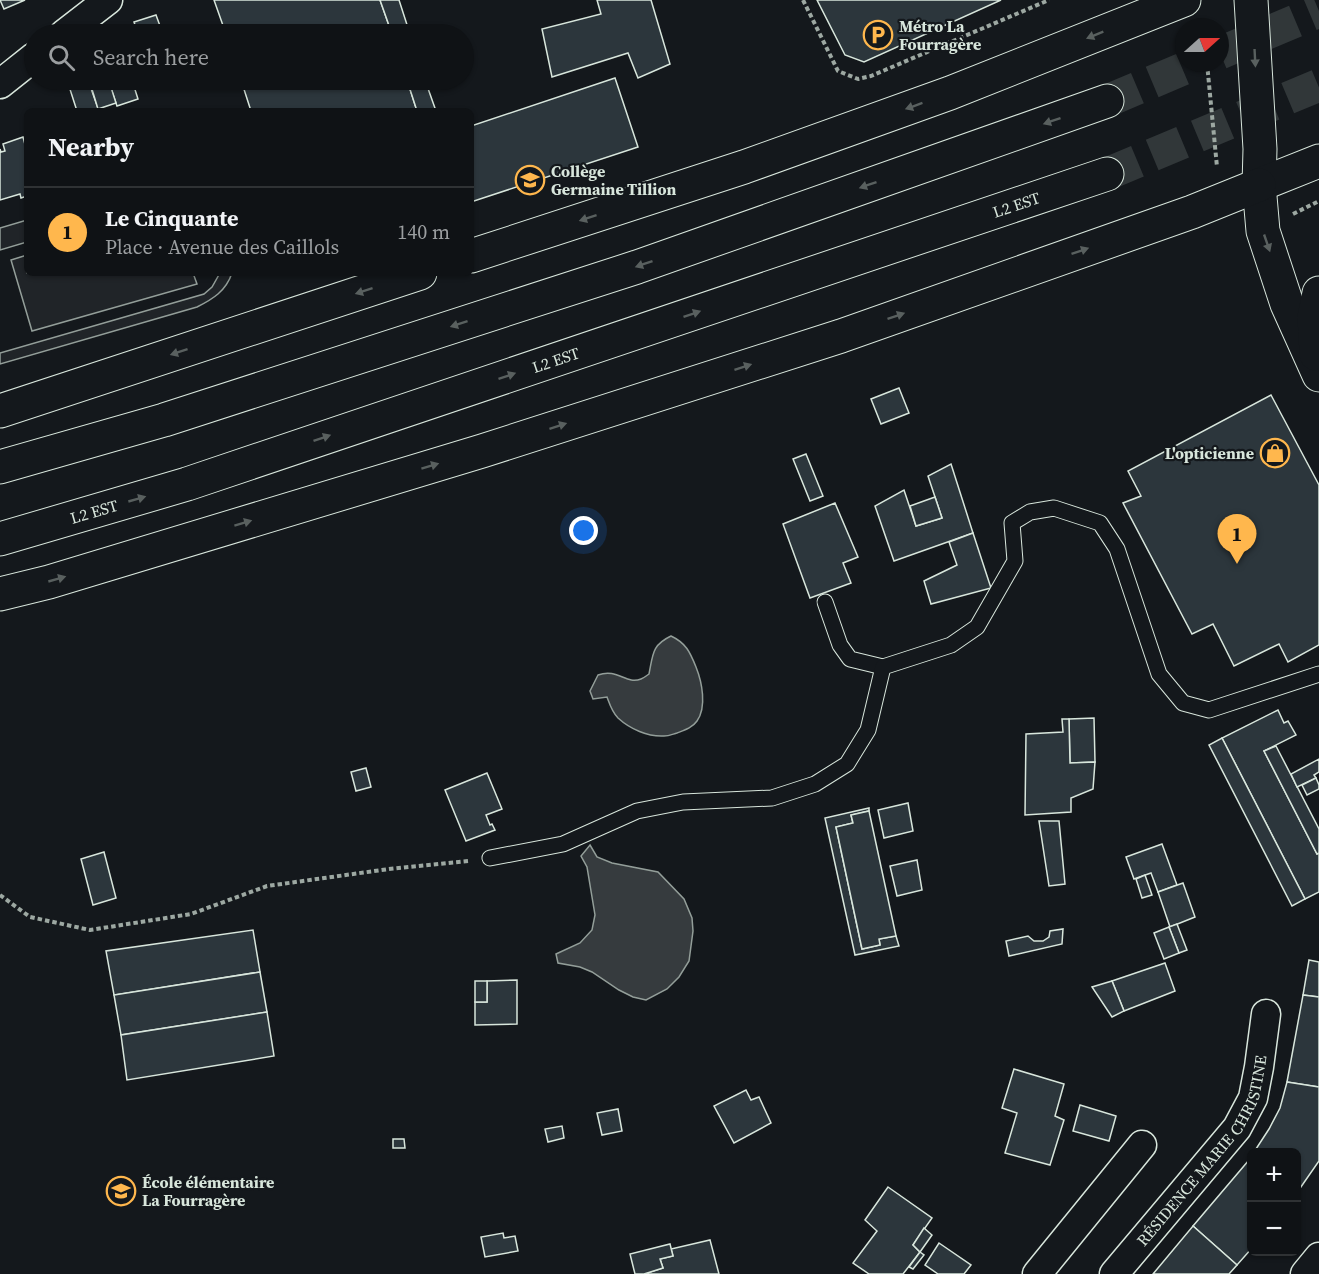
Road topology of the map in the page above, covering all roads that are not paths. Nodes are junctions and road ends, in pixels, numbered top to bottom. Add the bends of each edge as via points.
1 (108, 0) edge
2 (1184, 0) edge
3 (1251, 0) edge
4 (77, 24) edge
5 (24, 65) edge
6 (0, 84) edge
7 (1107, 101) tunnel mouth
8 (1319, 161) edge
9 (1107, 174) tunnel mouth
10 (1259, 185) junction
11 (474, 255) edge
12 (411, 276) edge
13 (1319, 293) edge
14 (1318, 372) edge
15 (0, 411) edge
16 (0, 467) edge
17 (0, 539) edge
18 (0, 594) edge
19 (825, 602) dead end
20 (883, 667) junction
21 (1319, 674) edge
22 (490, 858) road end
23 (1266, 1014) dead end
24 (1142, 1145) dead end
25 (1319, 1257) edge
26 (1037, 1274) edge
27 (1114, 1274) edge
28 (1305, 1274) edge

1 - 4 street
2 -> 11 main road via 950,93 744,167
3 -> 10 main road
5 - 6 street
7 -> 16 main road via 626,270 164,420
8 - 10 main road
17 -> 9 main road, L2 EST via 187,484
10 -> 14 main road via 1263,231 1287,304
18 -> 10 main road via 482,451 808,347
12 -> 15 main road
13 - 14 main road via 1314,317
19 - 20 lane via 840,645 850,659
20 - 21 lane via 951,645 977,627 1015,561 1012,523 1030,512 1054,508 1100,523 1117,549 1159,674 1183,703 1209,710
20 - 22 lane via 868,730 847,764 815,784 772,798 683,802 637,812 563,843
23 - 27 street, RÉSIDENCE MARIE CHRISTINE via 1253,1098 1237,1128
24 - 26 street
25 - 28 street

